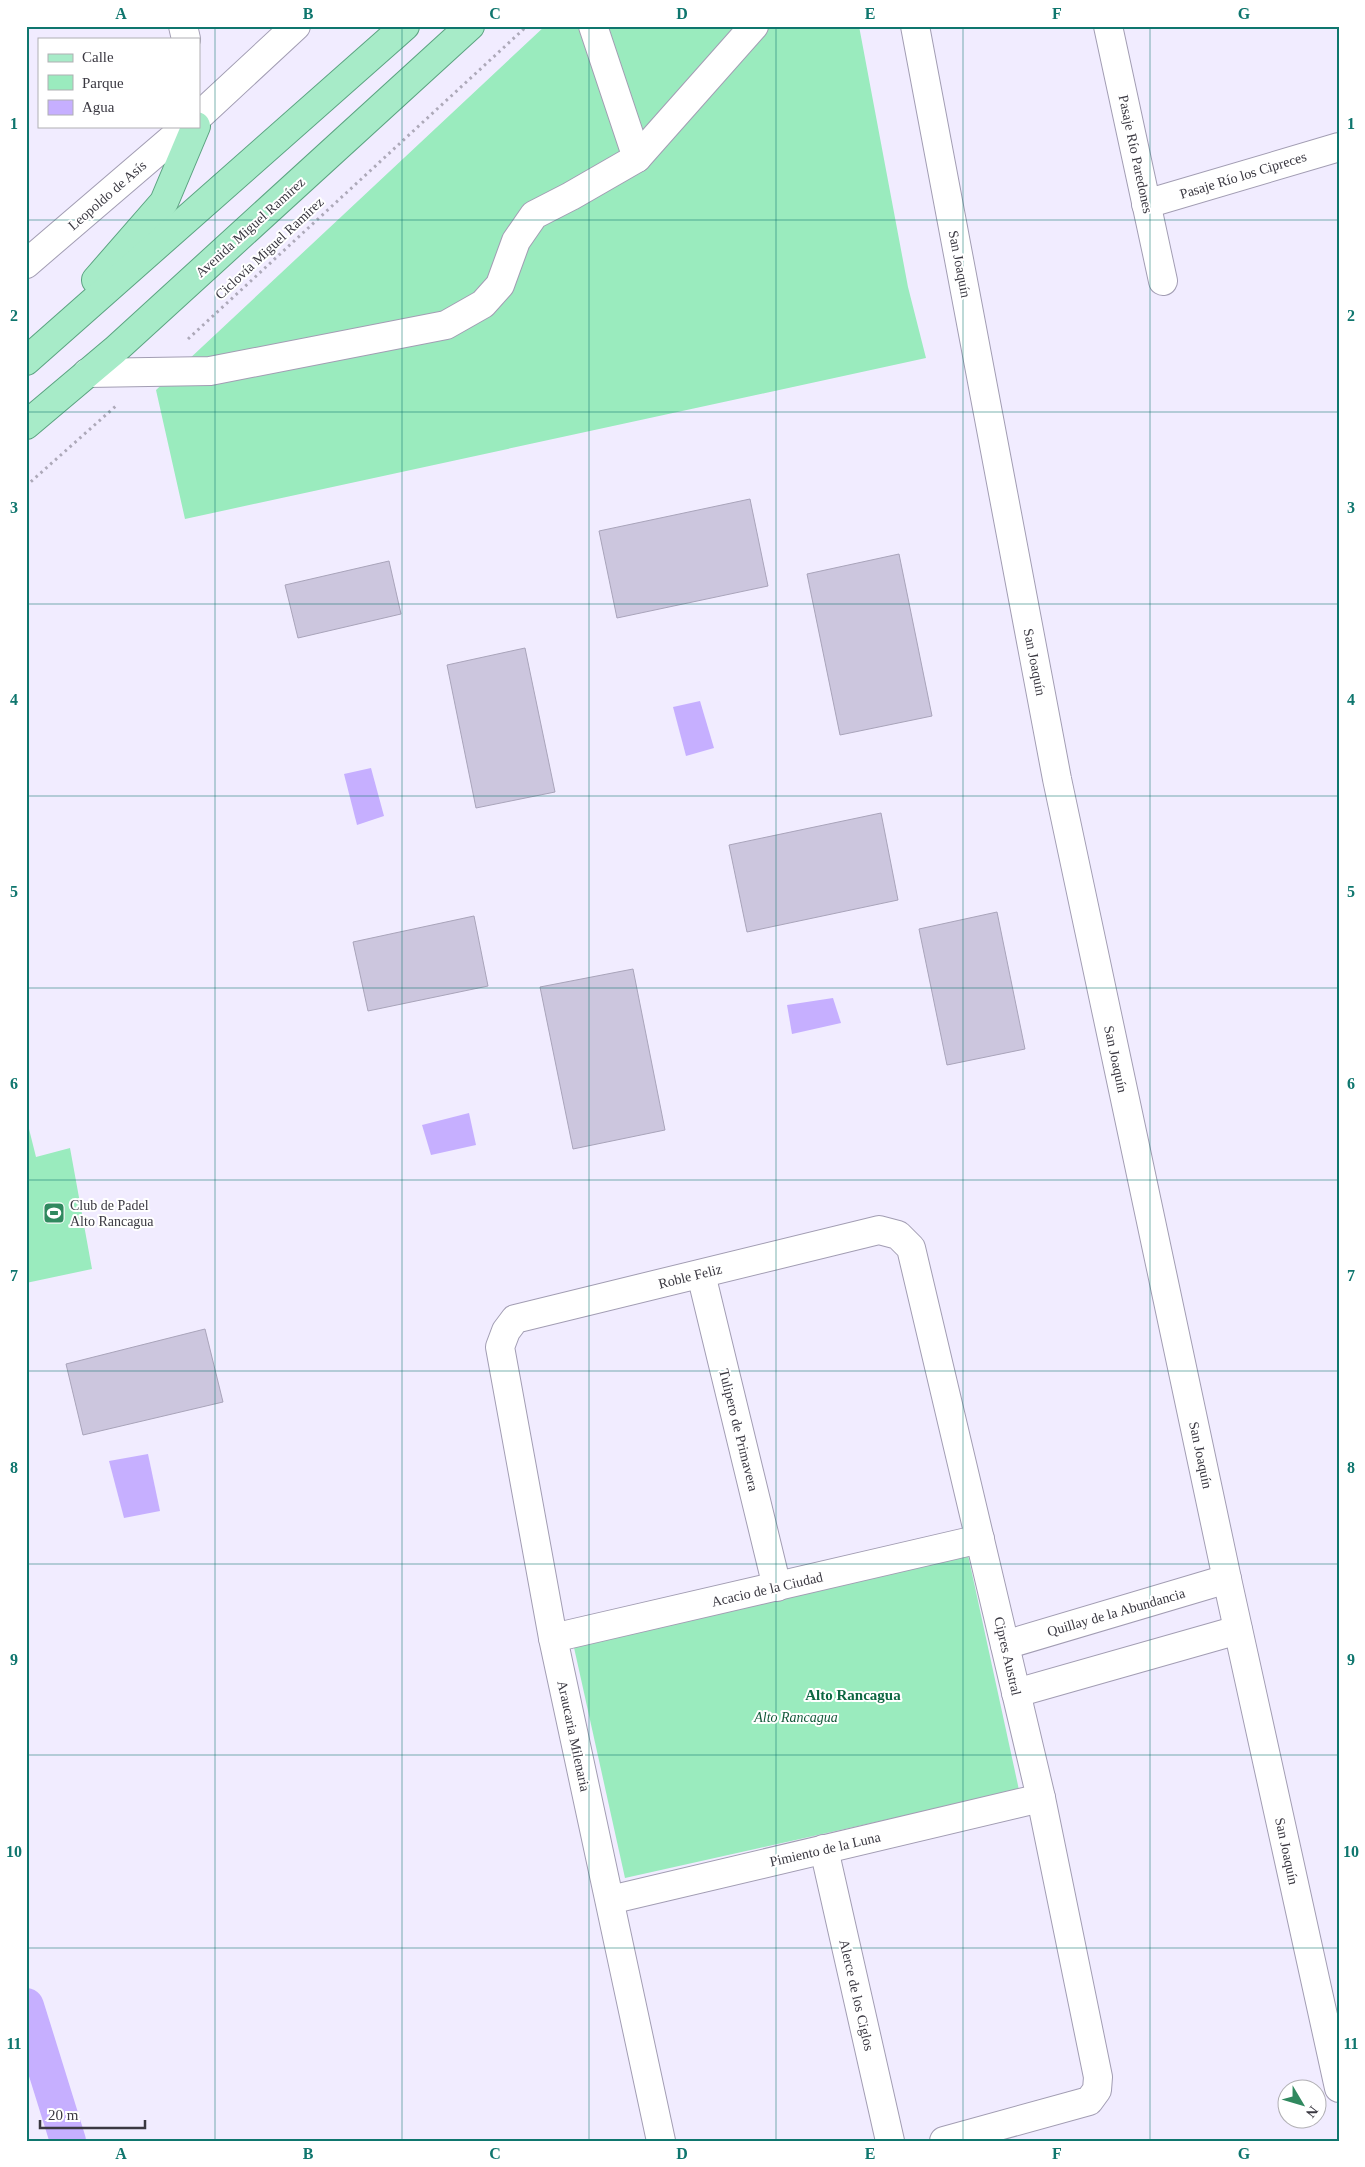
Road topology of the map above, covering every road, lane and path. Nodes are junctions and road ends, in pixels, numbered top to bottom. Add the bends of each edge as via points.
1 (296, 26) edge
2 (405, 26) edge
3 (470, 26) edge
4 (527, 26) edge
5 (592, 26) edge
6 (754, 26) edge
7 (915, 26) edge
8 (1108, 26) edge
9 (200, 114) edge
10 (184, 128) edge
11 (193, 128) edge
12 (1339, 146) edge
13 (636, 158) junction
14 (1146, 204) junction
15 (26, 264) edge
16 (1163, 281) dead end
17 (26, 361) edge
18 (154, 372) junction
19 (87, 374) junction
20 (26, 425) edge
21 (26, 486) edge
22 (879, 1230) joint
23 (701, 1274) junction
24 (506, 1331) joint
25 (980, 1539) junction
26 (1227, 1579) junction
27 (777, 1587) junction
28 (1238, 1630) junction
29 (553, 1638) junction
30 (1005, 1645) junction
31 (1016, 1693) junction
32 (1041, 1798) junction
33 (824, 1849) junction
34 (610, 1900) junction
35 (1339, 2088) edge
36 (661, 2141) edge
37 (890, 2141) edge
38 (944, 2141) edge

1 - 9 street, Leopoldo de Asís
2 - 17 main road
3 - 19 main road, Avenida Miguel Ramírez
4 - 18 path, Ciclovía Miguel Ramírez
5 - 13 street
6 - 13 street
7 - 26 street, San Joaquín via 1057,779
8 - 14 street, Pasaje Río Paredones
10 - 15 street, Leopoldo de Asís
11 - 17 main road via 164,202
12 - 14 street, Pasaje Río los Cipreces
13 - 18 street via 534,215 516,241 500,285 482,304 446,325 210,371
14 - 16 street, Pasaje Río Paredones
18 - 19 street
18 - 21 path, Ciclovía Miguel Ramírez
19 - 20 main road, Avenida Miguel Ramírez
22 - 23 street, Roble Feliz
22 - 25 street, Cipres Austral via 898,1235 911,1248
23 - 24 street, Roble Feliz via 515,1319
23 - 27 street, Tulipero de Primavera
24 - 29 street, Araucaria Milenaria via 500,1347
25 - 27 street, Acacio de la Ciudad
25 - 30 street, Cipres Austral
26 - 28 street, San Joaquín
26 - 30 street, Quillay de la Abundancia
27 - 29 street, Acacio de la Ciudad
28 - 31 street
28 - 35 street, San Joaquín
29 - 34 street, Araucaria Milenaria
30 - 31 street, Cipres Austral
31 - 32 street, Cipres Austral
32 - 33 street, Pimiento de la Luna
32 - 38 street, Cipres Austral via 1098,2076 1097,2090 1089,2101
33 - 34 street, Pimiento de la Luna
33 - 37 street, Alerce de los Ciglos
34 - 36 street, Araucaria Milenaria

